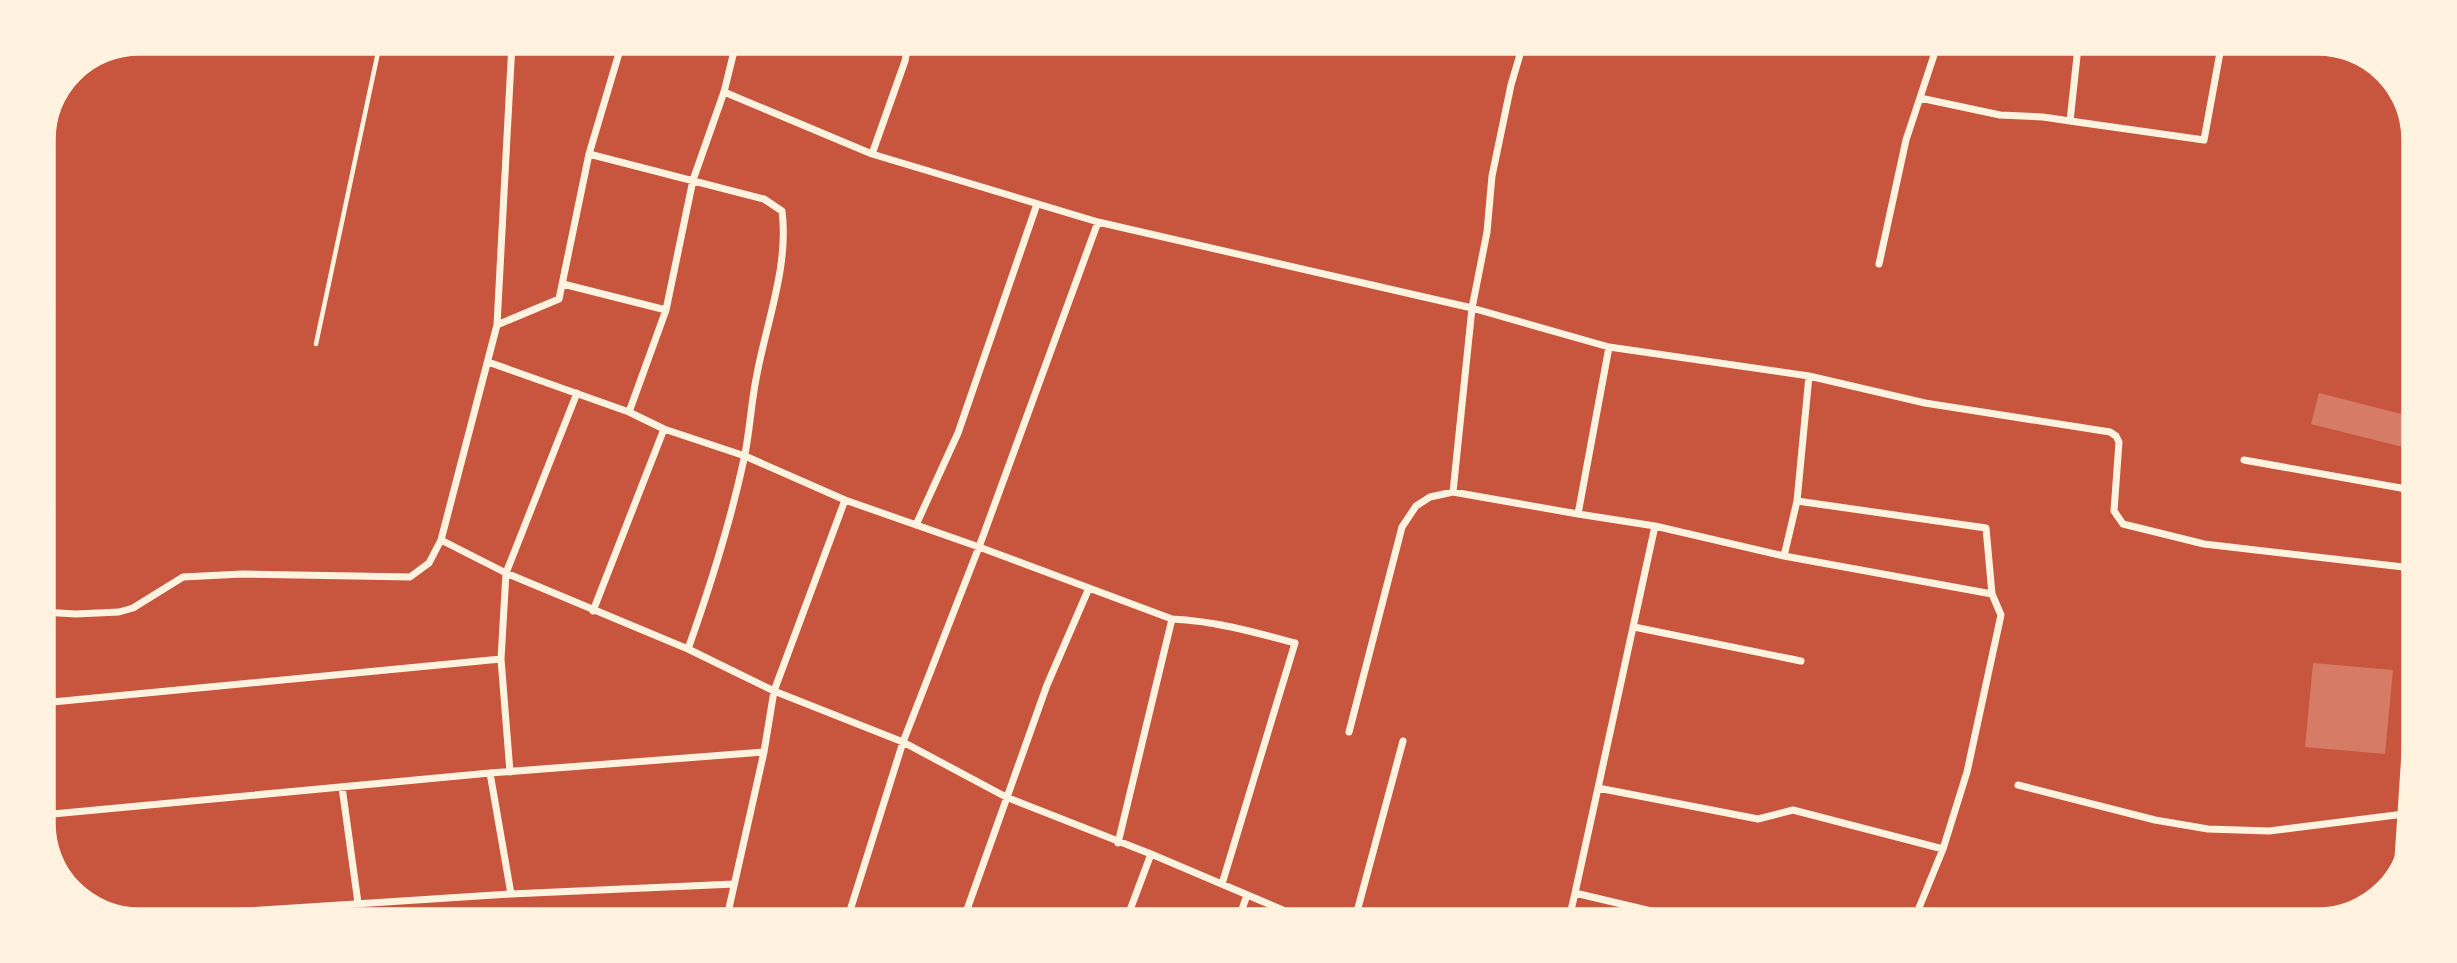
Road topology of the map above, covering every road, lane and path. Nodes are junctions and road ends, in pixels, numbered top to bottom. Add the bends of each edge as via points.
1 (378, 54) edge
2 (511, 54) edge
3 (619, 54) edge
4 (733, 54) edge
5 (905, 54) edge
6 (1520, 54) edge
7 (1934, 54) edge
8 (2077, 54) edge
9 (2220, 54) edge
10 (724, 92) junction
11 (1920, 98) junction
12 (2070, 121) junction
13 (589, 154) junction
14 (872, 154) junction
15 (693, 180) junction
16 (1037, 204) junction
17 (1098, 222) junction
18 (1879, 264) dead end
19 (563, 284) junction
20 (1472, 308) junction
21 (666, 310) junction
22 (497, 325) junction
23 (316, 344) dead end
24 (1609, 347) junction
25 (488, 362) junction
26 (1810, 376) junction
27 (577, 393) junction
28 (629, 412) junction
29 (664, 429) junction
30 (745, 456) junction
31 (2244, 460) dead end
32 (2403, 488) edge
33 (1453, 492) junction
34 (845, 500) junction
35 (1797, 501) junction
36 (1578, 513) junction
37 (916, 525) junction
38 (1655, 526) junction
39 (442, 540) junction
40 (979, 547) junction
41 (1784, 556) junction
42 (2403, 567) edge
43 (506, 573) junction
44 (1089, 588) junction
45 (1992, 594) junction
46 (593, 611) junction
47 (54, 613) edge
48 (1172, 619) junction
49 (1634, 627) junction
50 (688, 649) junction
51 (501, 659) junction
52 (1801, 661) dead end
53 (774, 691) junction
54 (54, 702) edge
55 (1349, 732) dead end
56 (1403, 741) dead end
57 (903, 742) junction
58 (764, 752) junction
59 (510, 772) junction
60 (490, 773) junction
61 (2018, 785) dead end
62 (342, 787) junction
63 (1598, 788) junction
64 (1006, 797) junction
65 (54, 813) edge
66 (2403, 814) edge
67 (1118, 843) junction
68 (1943, 849) junction
69 (1151, 853) junction
70 (734, 884) junction
71 (1222, 884) junction
72 (1575, 893) junction
73 (511, 894) junction
74 (1247, 895) junction
75 (358, 903) junction
76 (269, 909) edge
77 (729, 909) edge
78 (851, 909) edge
79 (967, 909) edge
80 (1130, 909) edge
81 (1242, 909) edge
82 (1280, 909) edge
83 (1358, 909) edge
84 (1571, 909) edge
85 (1643, 909) edge
86 (1918, 909) edge

1 - 23 lane
2 - 22 street
3 - 13 street
4 - 10 street
5 - 14 street
6 - 20 street via 1494,163
7 - 11 street
8 - 12 street
9 - 12 street via 2204,140
10 - 14 street
10 - 15 street
11 - 12 street via 2000,115
11 - 18 street via 1906,140
13 - 15 street
13 - 19 street
14 - 16 street
15 - 21 street
15 - 30 street via 764,199 782,211 779,270
16 - 17 street
16 - 37 street via 958,433
17 - 20 street
17 - 40 street
19 - 21 street
19 - 22 street via 559,299
20 - 24 street
20 - 33 street
21 - 28 street
22 - 25 street
24 - 26 street
24 - 36 street
25 - 27 street
25 - 39 street
26 - 35 street
26 - 42 street via 1925,403 2110,432 2119,442 2114,511 2132,528 2204,544
27 - 28 street
27 - 43 street
28 - 29 street
29 - 30 street
29 - 46 street
30 - 34 street
30 - 50 street via 712,582
31 - 32 street
33 - 36 street
33 - 55 street via 1416,506 1402,527
34 - 37 street
34 - 53 street
35 - 41 street
35 - 45 street via 1986,528
36 - 38 street
37 - 40 street
38 - 41 street
38 - 49 street
39 - 43 street
39 - 47 street via 429,563 410,576 183,577 134,608
40 - 44 street
40 - 57 street
41 - 45 street
43 - 46 street
43 - 51 street
44 - 48 street
44 - 64 street via 1046,685
45 - 68 street via 2001,615 1967,772
46 - 50 street
48 - 67 street
48 - 71 street via 1203,620 1294,643
49 - 52 street
49 - 63 street
50 - 53 street
51 - 54 street
51 - 59 street
53 - 57 street
53 - 58 street
56 - 83 street
57 - 64 street
57 - 78 street
58 - 59 street
58 - 70 street
59 - 60 street
60 - 62 street
60 - 73 street
61 - 66 street via 2208,829 2269,831
62 - 65 street
62 - 75 street
63 - 68 street via 1758,819 1793,810
63 - 72 street
64 - 67 street
64 - 79 street
67 - 69 street
68 - 86 street
69 - 71 street
69 - 80 street
70 - 73 street
70 - 77 street
71 - 74 street
72 - 84 street
72 - 85 street
73 - 75 street
74 - 81 street
74 - 82 street
75 - 76 street

